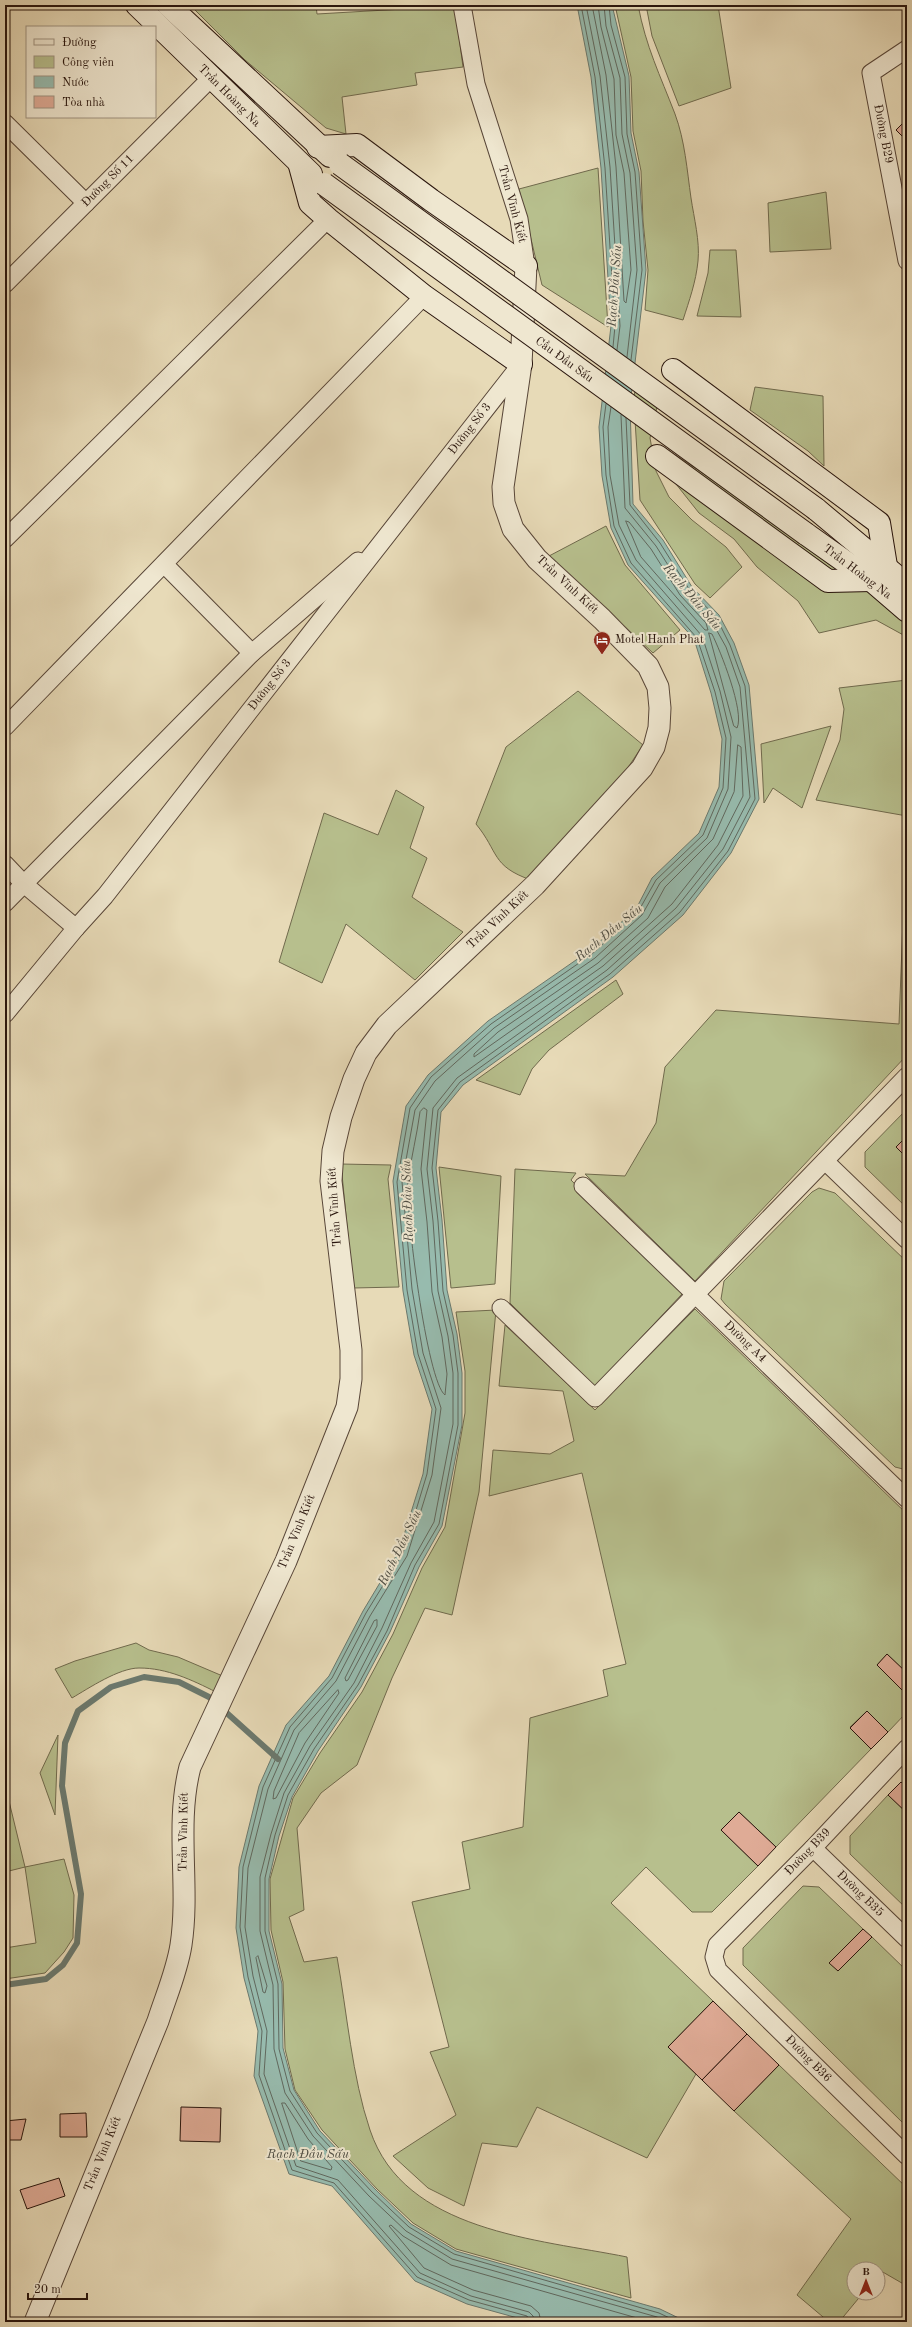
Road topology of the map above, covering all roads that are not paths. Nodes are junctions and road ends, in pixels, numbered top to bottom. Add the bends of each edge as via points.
1 (137, 5) edge
2 (168, 5) edge
3 (462, 5) edge
4 (907, 49) edge
5 (211, 78) junction
6 (5, 123) edge
7 (318, 147) junction
8 (300, 166) junction
9 (324, 184) joint
10 (86, 203) junction
11 (328, 219) junction
12 (907, 262) edge
13 (526, 266) junction
14 (5, 284) edge
15 (424, 296) junction
16 (521, 364) junction
17 (672, 370) dead end
18 (657, 456) dead end
19 (806, 534) joint
20 (387, 536) junction
21 (5, 539) edge
22 (164, 564) junction
23 (879, 573) junction
24 (907, 584) edge
25 (907, 611) edge
26 (252, 653) junction
27 (5, 727) edge
28 (5, 864) edge
29 (24, 884) junction
30 (5, 903) edge
31 (76, 928) junction
32 (5, 1014) edge
33 (907, 1076) edge
34 (825, 1161) junction
35 (583, 1186) dead end
36 (907, 1240) edge
37 (696, 1295) junction
38 (501, 1308) dead end
39 (907, 1499) edge
40 (907, 1748) edge
41 (812, 1848) junction
42 (907, 1939) edge
43 (714, 1958) joint
44 (907, 2156) edge
45 (35, 2322) edge

1 - 5 main road, Trần Hoàng Na
2 - 7 main road, Trần Hoàng Na
3 - 13 street, Trần Vĩnh Kiết via 476,84 519,219
4 - 12 street, Đường B29 via 871,73
5 - 8 main road, Trần Hoàng Na
5 - 10 street, Đường Số 11
6 - 10 street
7 - 13 main road via 357,145
7 - 23 main road, Trần Hoàng Na, bridge via 816,509
8 - 9 main road, Trần Hoàng Na
8 - 11 main road via 310,203
9 - 19 main road, Cầu Đầu Sấu, bridge
10 - 14 street, Đường Số 11
11 - 15 main road
11 - 21 street
13 - 16 street, Trần Vĩnh Kiết
15 - 16 main road
15 - 22 street
16 - 20 street, Đường Số 3
16 - 45 street, Trần Vĩnh Kiết via 503,487 506,516 537,559 648,666 658,687 660,728 654,747 637,773 535,885 387,1025 366,1053 354,1080 333,1151 331,1181 350,1350 347,1407 286,1561 190,1767 185,1788 181,1945 174,1975 158,2021
17 - 23 main road via 879,523
18 - 23 main road via 828,581
19 - 23 main road, Trần Hoàng Na
20 - 26 street
20 - 31 street, Đường Số 3 via 105,896
22 - 26 street
22 - 27 street
23 - 24 main road, Trần Hoàng Na
23 - 25 main road, Trần Hoàng Na
26 - 29 street
28 - 29 street
29 - 30 street
29 - 31 street
31 - 32 street, Đường Số 3
33 - 34 street
34 - 36 street
34 - 37 street
35 - 37 street, Đường A4
37 - 38 street via 595,1398
37 - 39 street, Đường A4
40 - 41 street, Đường B39
41 - 42 street, Đường B35
41 - 43 street, Đường B39 via 717,1945
43 - 44 street, Đường B36 via 718,1970

